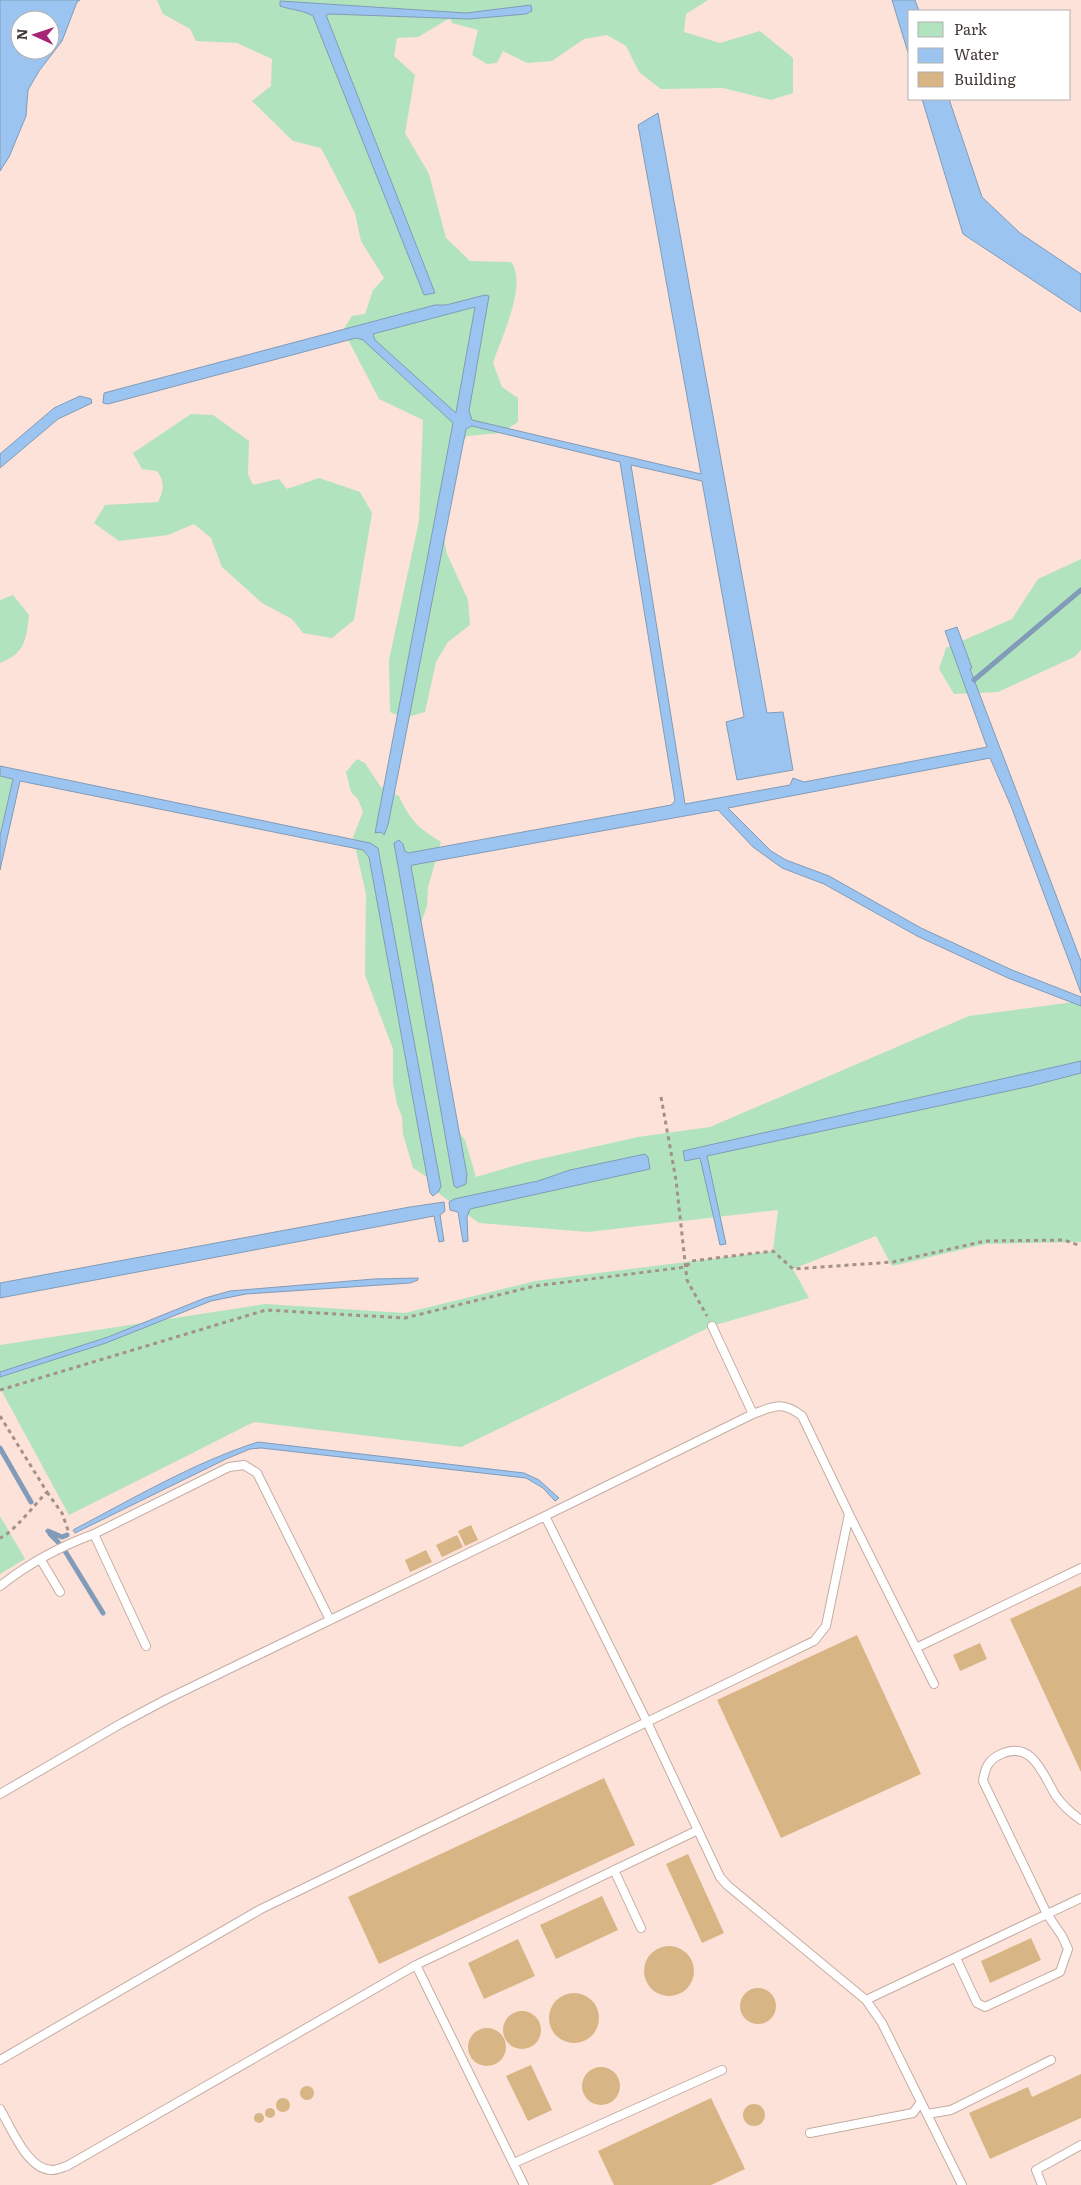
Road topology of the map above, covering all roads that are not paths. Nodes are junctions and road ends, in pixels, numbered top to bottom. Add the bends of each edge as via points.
1 (712, 1326) road end
2 (753, 1414) junction
3 (849, 1514) junction
4 (545, 1516) junction
5 (94, 1534) junction
6 (41, 1560) junction
7 (1081, 1568) edge
8 (0, 1586) edge
9 (60, 1592) dead end
10 (330, 1620) junction
11 (146, 1646) dead end
12 (916, 1648) junction
13 (934, 1684) dead end
14 (647, 1722) junction
15 (0, 1794) edge
16 (1081, 1820) edge
17 (698, 1830) junction
18 (614, 1870) junction
19 (1081, 1898) edge
20 (1047, 1914) junction
21 (641, 1928) dead end
22 (956, 1958) junction
23 (416, 1965) junction
24 (866, 2000) junction
25 (0, 2060) edge
26 (1051, 2060) dead end
27 (722, 2070) dead end
28 (921, 2102) junction
29 (0, 2109) edge
30 (927, 2114) junction
31 (810, 2133) dead end
32 (1081, 2145) edge
33 (514, 2163) junction
34 (524, 2185) edge
35 (962, 2185) edge
36 (1042, 2185) edge

1 - 2 lane
2 - 3 lane via 775,1406 790,1407 802,1416
2 - 4 lane
3 - 12 lane
3 - 14 lane via 826,1626 814,1641
4 - 10 lane
4 - 14 lane
5 - 6 lane
5 - 10 lane via 229,1466 244,1465 257,1472
5 - 11 lane
6 - 8 lane
6 - 9 lane
7 - 12 lane
10 - 15 lane via 122,1723
12 - 13 lane
14 - 17 lane
14 - 25 lane via 261,1909
16 - 20 lane via 1068,1811 1056,1795 1040,1764 1025,1753 1008,1751 993,1758 986,1768 983,1781
17 - 18 lane
17 - 24 lane via 727,1885
18 - 21 lane
18 - 23 lane
19 - 20 lane
20 - 22 lane
20 - 22 lane via 1068,1949 1060,1972 986,2006 977,2003
22 - 24 lane
23 - 29 lane via 67,2166 52,2170 37,2166 25,2153
23 - 33 lane
24 - 28 lane via 882,2023
26 - 30 lane via 951,2110
27 - 33 lane
28 - 30 lane
28 - 31 lane via 913,2113
30 - 35 lane
32 - 36 lane via 1036,2170
33 - 34 lane

